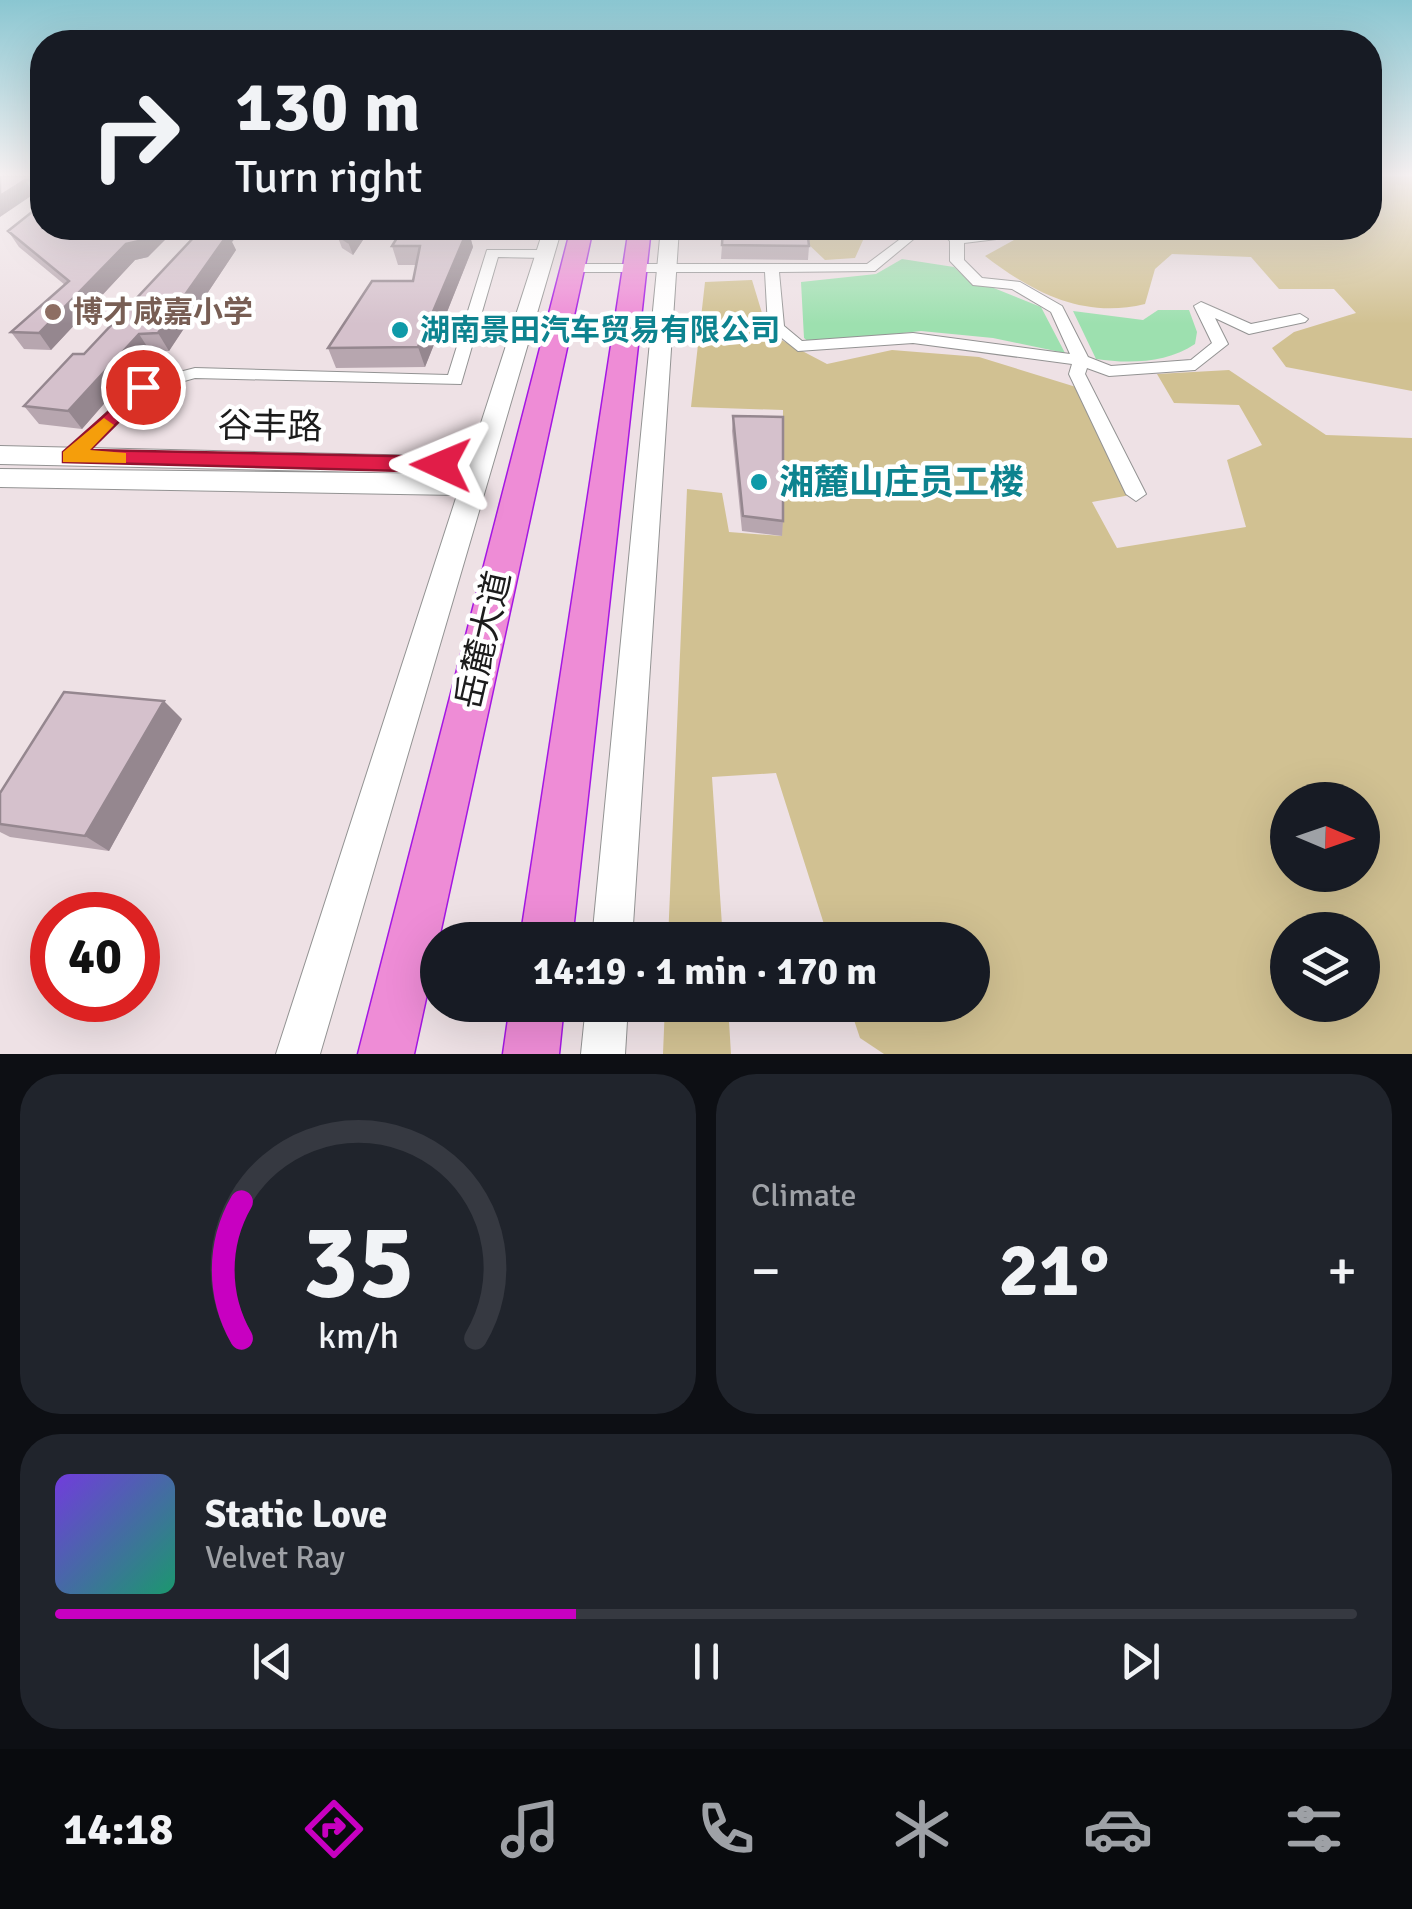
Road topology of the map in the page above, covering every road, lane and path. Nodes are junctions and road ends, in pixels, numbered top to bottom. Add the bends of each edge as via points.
1 (643, 240) edge
2 (665, 240) edge
3 (907, 240) edge
4 (957, 240) edge
5 (556, 250) edge
6 (651, 270) junction
7 (772, 271) junction
8 (1300, 319) dead end
9 (1082, 360) junction
10 (0, 455) edge
11 (70, 457) junction
12 (475, 476) junction
13 (0, 478) edge
14 (1136, 494) dead end
15 (549, 922) edge
16 (613, 922) edge
17 (535, 1022) edge
18 (606, 1022) edge
19 (298, 1054) edge
20 (386, 1054) edge
21 (530, 1054) edge
22 (603, 1054) edge

1 - 6 highway
2 - 6 street
3 - 7 street via 870,268
4 - 9 street via 957,261 978,282 1015,286 1057,310
5 - 6 street
5 - 11 street via 492,253 455,380 195,373 143,387
5 - 12 street
5 - 20 highway, 岳麓大道
6 - 7 street
6 - 15 highway
6 - 16 street
7 - 9 street via 776,327 798,346 913,338
8 - 9 street via 1249,329 1201,306 1220,344 1195,365 1109,371
9 - 14 street via 1077,374
10 - 11 street, 谷丰路
11 - 12 street, 谷丰路
12 - 13 street, 谷丰路
12 - 19 street
17 - 21 highway
18 - 22 street

